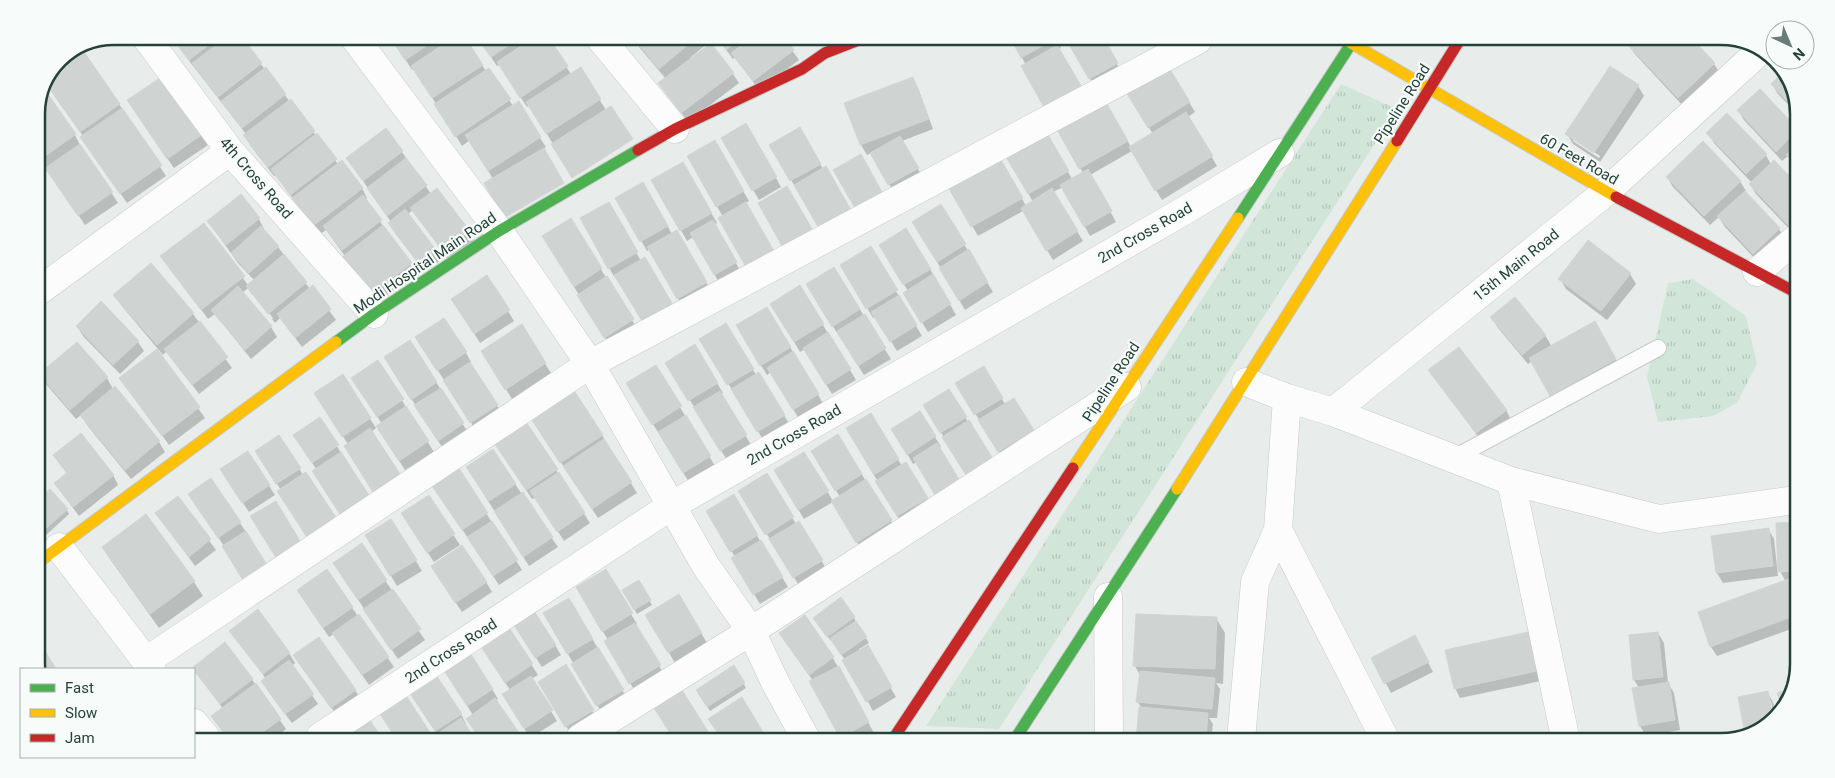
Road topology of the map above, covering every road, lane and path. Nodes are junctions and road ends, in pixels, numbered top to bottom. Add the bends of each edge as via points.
1 (152, 45) edge
2 (360, 45) edge
3 (606, 45) edge
4 (1189, 45) edge
5 (1350, 45) edge
6 (1357, 45) edge
7 (1457, 45) edge
8 (820, 46) edge
9 (1756, 54) edge
10 (1429, 90) junction
11 (675, 129) junction
12 (230, 151) junction
13 (1280, 153) junction
14 (1606, 192) junction
15 (500, 230) junction
16 (1790, 244) edge
17 (1757, 272) junction
18 (45, 286) edge
19 (1790, 289) edge
20 (374, 314) junction
21 (1658, 348) dead end
22 (590, 364) junction
23 (1246, 382) junction
24 (1127, 387) junction
25 (1287, 398) junction
26 (1333, 412) junction
27 (1452, 459) junction
28 (1511, 481) junction
29 (1790, 501) edge
30 (671, 506) junction
31 (1278, 530) junction
32 (59, 547) junction
33 (45, 557) edge
34 (1108, 597) junction
35 (751, 631) junction
36 (149, 665) edge
37 (326, 733) edge
38 (588, 733) edge
39 (803, 733) edge
40 (897, 733) edge
41 (1019, 733) edge
42 (1109, 733) edge
43 (1242, 733) edge
44 (1382, 733) edge
45 (1564, 733) edge

1 - 12 street, 4th Cross Road
2 - 15 street
3 - 11 street
4 - 22 street
5 - 13 main road, Pipeline Road
6 - 10 main road, 60 Feet Road
7 - 10 main road, Pipeline Road
8 - 11 main road, Modi Hospital Main Road via 802,68
9 - 14 street, 15th Main Road
10 - 14 main road, 60 Feet Road
10 - 23 main road, Pipeline Road
11 - 15 main road, Modi Hospital Main Road
12 - 18 street
12 - 20 street, 4th Cross Road
13 - 24 main road, Pipeline Road
13 - 30 street, 2nd Cross Road
14 - 17 main road, 60 Feet Road
14 - 26 street, 15th Main Road
15 - 20 main road, Modi Hospital Main Road
15 - 22 street
16 - 17 street
17 - 19 main road, 60 Feet Road
20 - 32 main road, Modi Hospital Main Road
21 - 27 lane
22 - 30 street
22 - 36 street
23 - 25 street
23 - 34 main road, Pipeline Road
24 - 35 street
24 - 40 main road, Pipeline Road
25 - 26 street
25 - 31 street
26 - 27 street
27 - 28 street
28 - 29 street via 1659,520
28 - 45 street
30 - 35 street via 706,566
30 - 37 street, 2nd Cross Road
31 - 43 street via 1255,582
31 - 44 street
32 - 33 main road, Modi Hospital Main Road
32 - 36 street
34 - 41 main road, Pipeline Road
34 - 42 street
35 - 38 street
35 - 39 street

